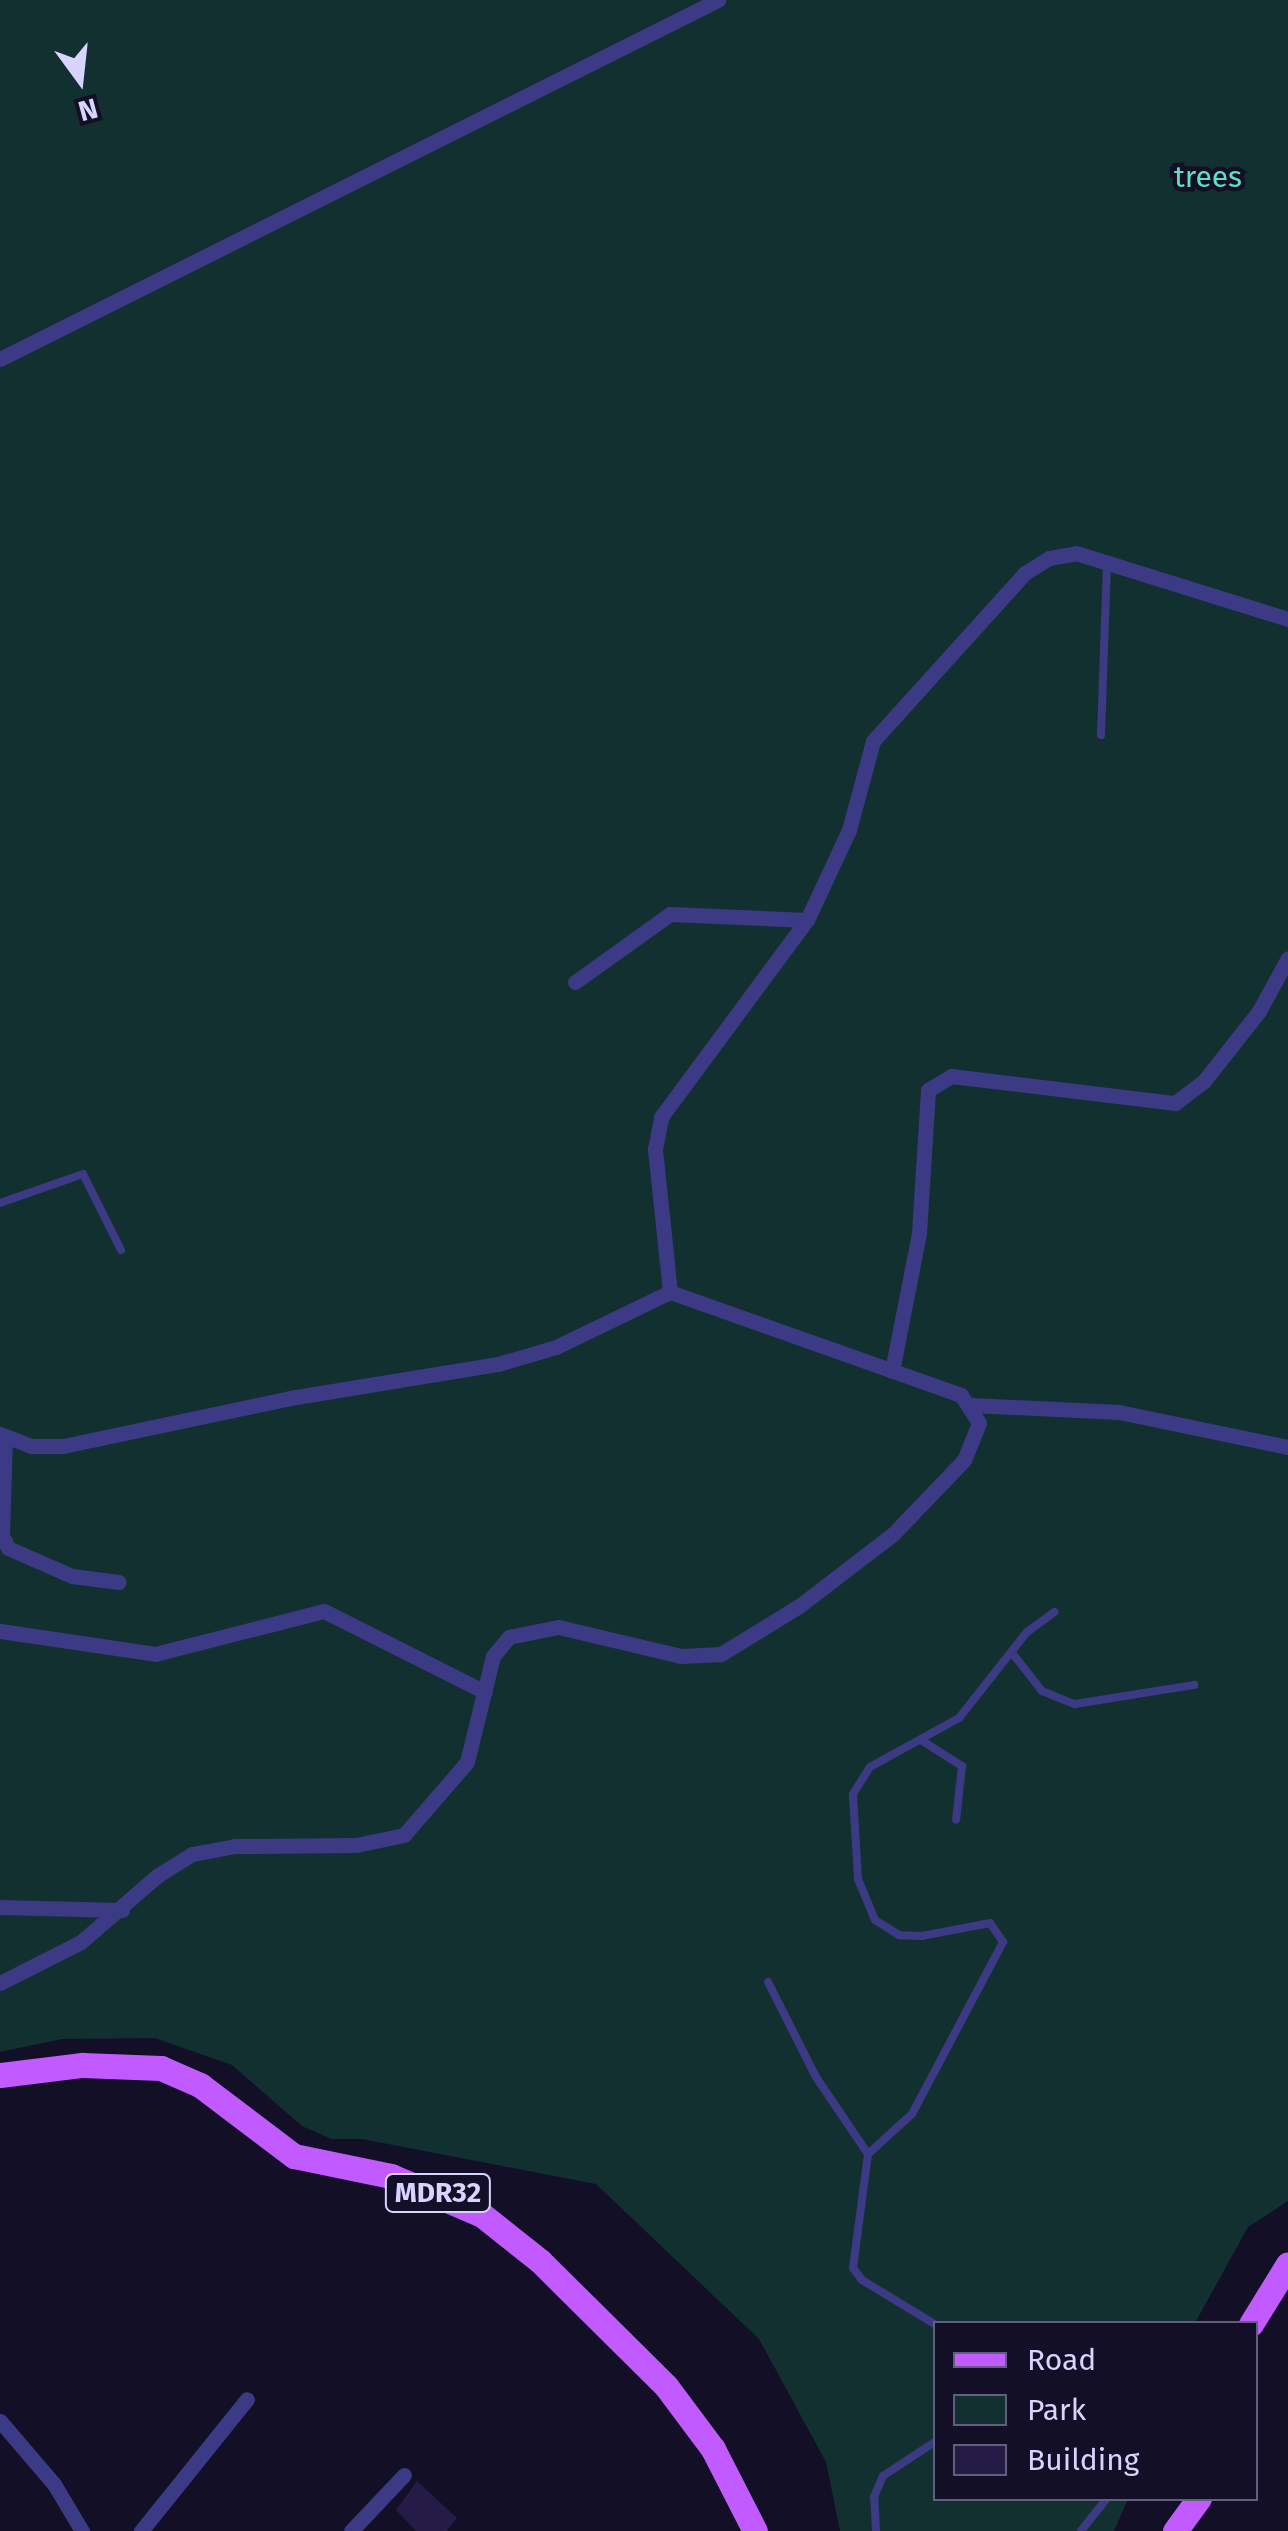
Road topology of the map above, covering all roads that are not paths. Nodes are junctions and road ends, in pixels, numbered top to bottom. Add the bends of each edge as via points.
1 (718, 0) edge
2 (0, 359) edge
3 (1107, 562) junction
4 (1288, 620) edge
5 (1102, 734) dead end
6 (806, 920) junction
7 (1287, 962) edge
8 (575, 982) dead end
9 (0, 1203) edge
10 (121, 1250) dead end
11 (670, 1292) junction
12 (892, 1371) junction
13 (972, 1405) junction
14 (3, 1436) edge
15 (1288, 1447) edge
16 (119, 1582) dead end
17 (1055, 1612) dead end
18 (0, 1631) edge
19 (1013, 1654) junction
20 (1194, 1685) dead end
21 (485, 1692) junction
22 (921, 1740) junction
23 (956, 1820) dead end
24 (0, 1908) edge
25 (122, 1910) junction
26 (768, 1982) dead end
27 (0, 1983) edge
28 (0, 2075) edge
29 (868, 2154) junction
30 (1288, 2264) edge
31 (1253, 2321) edge
32 (933, 2323) edge
33 (247, 2399) dead end
34 (0, 2421) edge
35 (933, 2442) edge
36 (404, 2476) dead end
37 (1105, 2501) edge
38 (1197, 2501) edge
39 (82, 2531) edge
40 (141, 2531) edge
41 (351, 2531) edge
42 (755, 2531) edge
43 (876, 2531) edge
44 (1080, 2531) edge
45 (1176, 2531) edge

1 - 2 street
3 - 4 street
3 - 5 lane
3 - 6 street via 1076,553 1049,558 1024,573 873,740 849,830
6 - 8 street via 670,914
6 - 11 street via 740,1004 655,1132
7 - 12 street via 1259,1011 1204,1081 1175,1103 951,1076 928,1090 919,1234
9 - 10 lane via 83,1174
11 - 12 street
11 - 14 street via 556,1347 498,1364 290,1398 63,1446
12 - 13 street
13 - 15 street via 1119,1412
13 - 21 street via 978,1439 937,1493 864,1558 730,1648 680,1656 606,1634 534,1628 500,1645
14 - 16 street via 2,1534 8,1548 72,1576
17 - 19 lane via 1040,1618
18 - 21 street via 156,1654 324,1610
19 - 20 lane via 1042,1691 1075,1704
19 - 22 lane via 958,1718
21 - 25 street via 467,1762 404,1835 356,1845 203,1850 158,1875
22 - 23 lane via 962,1766
22 - 29 lane via 870,1767 853,1794 853,1840 867,1908 899,1935 990,1923 1003,1942 912,2114
24 - 25 street
25 - 27 street via 82,1942
26 - 29 lane via 816,2076
28 - 42 main road, MDR32 via 82,2065 162,2068 200,2085 280,2150 404,2180 482,2215 540,2261 666,2386 713,2449
29 - 32 lane via 854,2268 862,2280
30 - 31 main road
33 - 40 street
34 - 39 street via 54,2484
35 - 43 lane via 883,2476 874,2497
36 - 41 street
37 - 44 lane
38 - 45 main road

